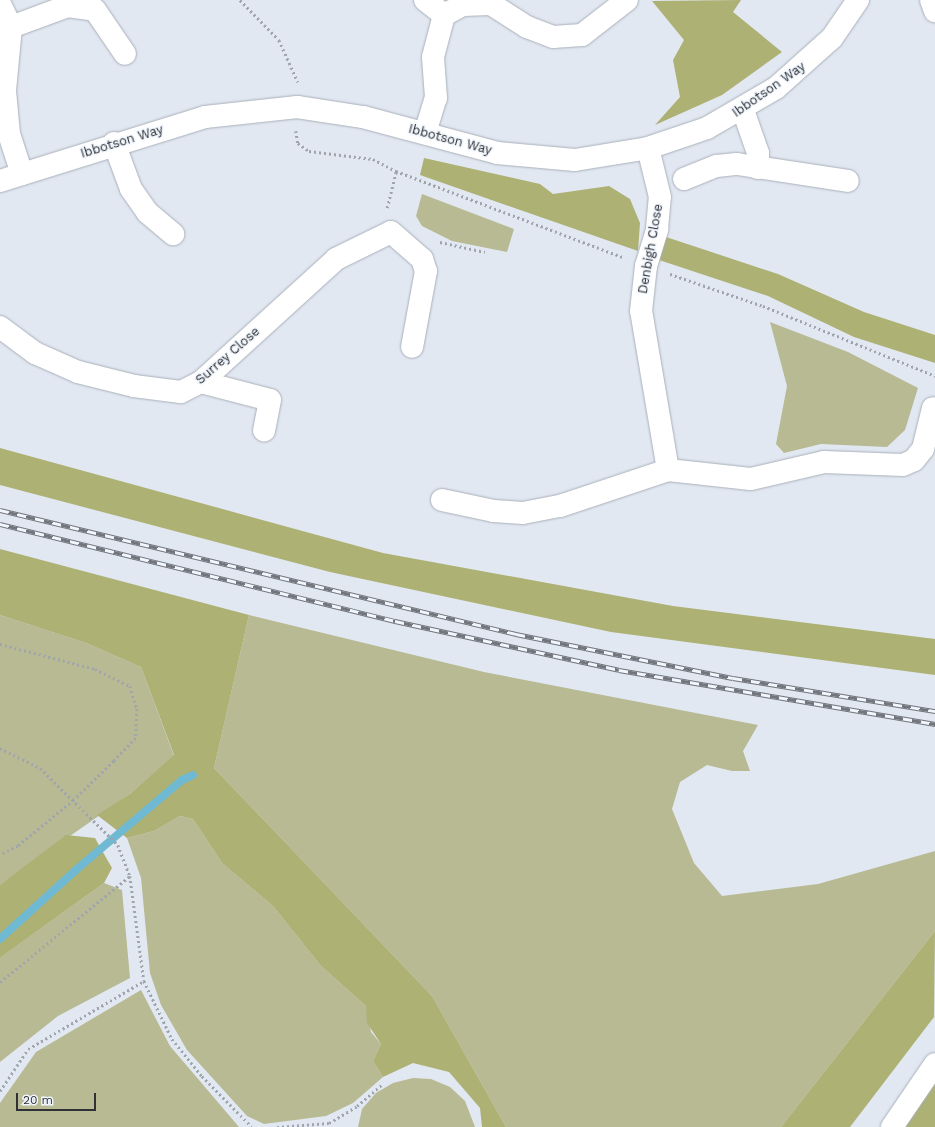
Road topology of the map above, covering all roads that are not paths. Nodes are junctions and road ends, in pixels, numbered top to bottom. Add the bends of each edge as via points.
1 (425, 0) edge
2 (627, 0) edge
3 (858, 0) edge
4 (931, 0) edge
5 (491, 2) edge
6 (0, 4) edge
7 (935, 11) edge
8 (444, 16) junction
9 (11, 27) junction
10 (125, 54) dead end
11 (743, 110) junction
12 (426, 133) junction
13 (114, 143) junction
14 (648, 148) junction
15 (758, 168) junction
16 (22, 174) junction
17 (684, 179) dead end
18 (848, 181) dead end
19 (0, 182) edge
20 (173, 234) dead end
21 (0, 328) edge
22 (412, 347) dead end
23 (201, 382) junction
24 (932, 408) dead end
25 (264, 430) dead end
26 (668, 470) junction
27 (442, 500) dead end
28 (935, 1064) edge
29 (892, 1127) edge

1 - 8 street
2 - 5 street via 582,35 553,38 527,28
3 - 11 street, Ibbotson Way via 832,38 800,70
4 - 7 street
5 - 8 street via 463,5
6 - 9 street
8 - 12 street via 433,56 436,98
9 - 10 street via 68,6 95,10
9 - 16 street via 5,91 9,134
11 - 14 street, Ibbotson Way via 707,128
11 - 15 street via 758,153
12 - 13 street, Ibbotson Way via 363,116 297,107 205,117
12 - 14 street, Ibbotson Way via 497,153 575,160
13 - 16 street, Ibbotson Way
13 - 20 street via 131,189 148,213
14 - 26 street, Denbigh Close via 660,197 657,229 646,266 643,330 661,416
15 - 17 street via 717,166
15 - 18 street
16 - 19 street, Ibbotson Way
21 - 23 street, Surrey Close via 35,353 78,372 134,386 181,392
22 - 23 street, Surrey Close via 426,271 422,259 388,224 336,259
23 - 25 street via 270,400
24 - 26 street via 923,449 914,460 903,465 824,462 751,479
26 - 27 street via 560,506 523,513 494,511
28 - 29 street

